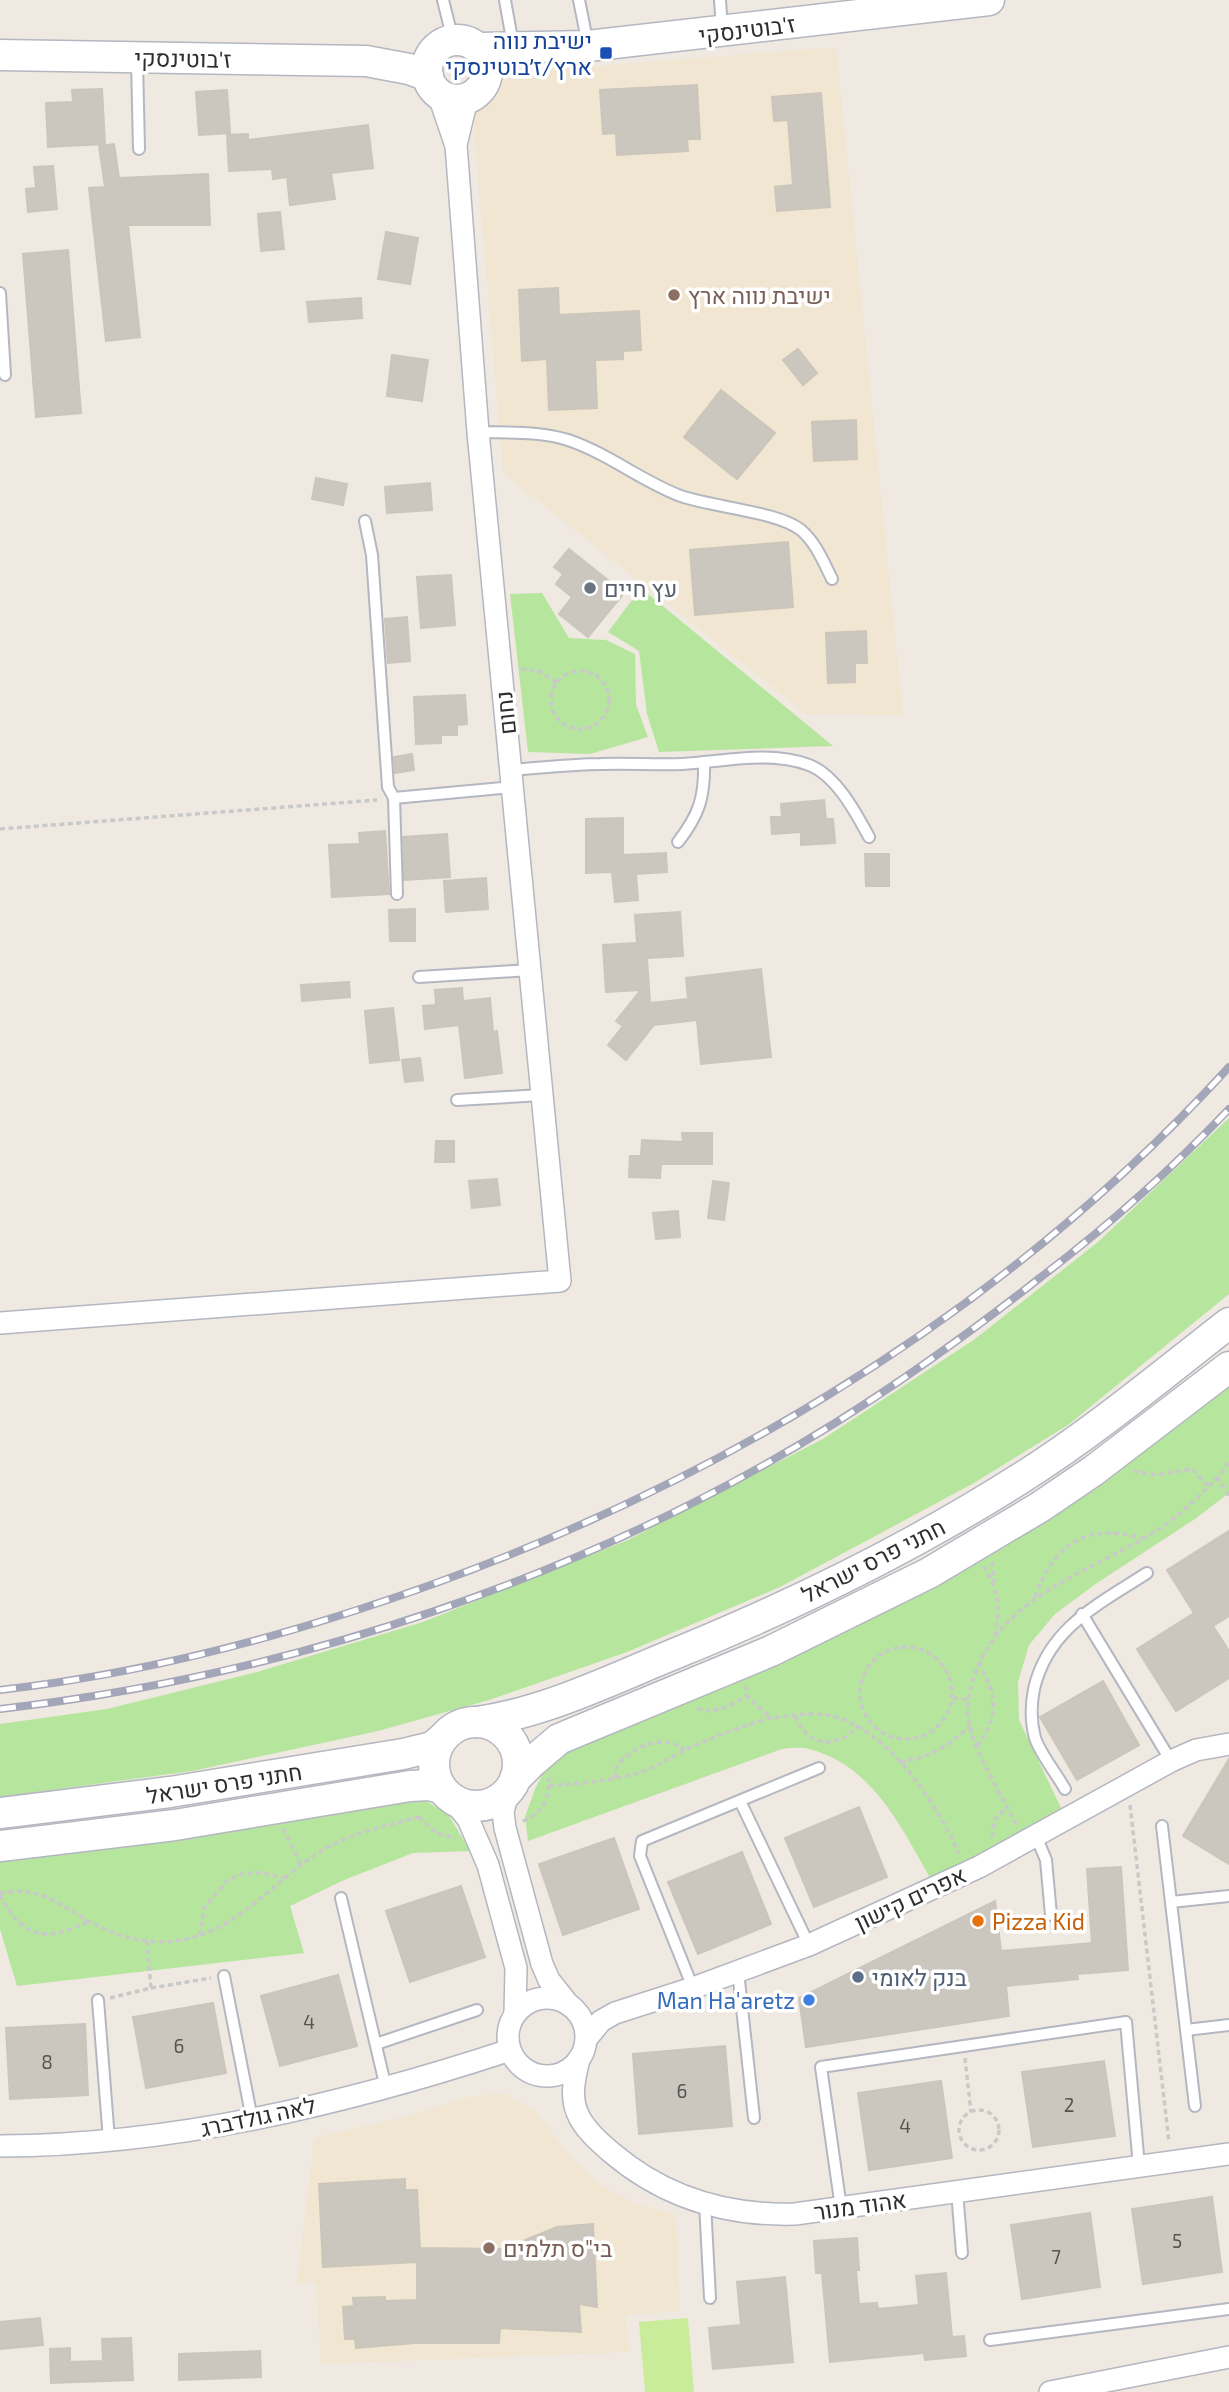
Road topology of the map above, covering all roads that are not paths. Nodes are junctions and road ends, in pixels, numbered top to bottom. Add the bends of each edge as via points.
1 (443, 0) edge
2 (505, 0) edge
3 (579, 0) edge
4 (720, 0) edge
5 (989, 0) edge
6 (934, 3) edge
7 (722, 32) junction
8 (513, 46) junction
9 (588, 46) junction
10 (0, 55) edge
11 (137, 57) junction
12 (446, 61) junction
13 (476, 89) junction
14 (456, 145) junction
15 (139, 149) dead end
16 (0, 293) edge
17 (5, 375) dead end
18 (478, 432) junction
19 (365, 520) dead end
20 (832, 579) dead end
21 (704, 762) junction
22 (512, 779) junction
23 (394, 798) junction
24 (869, 837) dead end
25 (677, 842) dead end
26 (397, 894) dead end
27 (530, 970) junction
28 (419, 977) dead end
29 (542, 1095) junction
30 (457, 1100) dead end
31 (0, 1323) edge
32 (1229, 1323) edge
33 (1229, 1367) edge
34 (1147, 1573) dead end
35 (1082, 1614) junction
36 (477, 1723) junction
37 (443, 1738) junction
38 (1229, 1744) edge
39 (1171, 1761) junction
40 (819, 1768) dead end
41 (512, 1785) junction
42 (1065, 1789) dead end
43 (446, 1793) junction
44 (740, 1801) junction
45 (0, 1813) edge
46 (1162, 1826) dead end
47 (1036, 1836) junction
48 (0, 1846) edge
49 (1229, 1896) edge
50 (341, 1898) dead end
51 (1171, 1902) junction
52 (1051, 1915) dead end
53 (809, 1945) junction
54 (737, 1971) junction
55 (223, 1976) road end
56 (692, 1988) junction
57 (98, 2000) road end
58 (568, 2004) junction
59 (477, 2010) dead end
60 (515, 2014) junction
61 (1229, 2025) edge
62 (1186, 2030) junction
63 (587, 2038) junction
64 (376, 2044) junction
65 (510, 2050) junction
66 (579, 2059) junction
67 (386, 2088) junction
68 (1195, 2106) dead end
69 (754, 2118) dead end
70 (252, 2119) junction
71 (109, 2140) junction
72 (0, 2146) edge
73 (1229, 2154) edge
74 (1139, 2165) junction
75 (957, 2192) junction
76 (705, 2203) junction
77 (841, 2208) junction
78 (962, 2253) dead end
79 (710, 2298) dead end
80 (1229, 2309) edge
81 (990, 2340) dead end
82 (1229, 2357) edge
83 (1050, 2392) edge

1 - 12 lane
2 - 8 lane
3 - 9 lane
4 - 7 lane
5 - 6 main road, ז'בוטינסקי
6 - 7 main road, ז'בוטינסקי
7 - 9 main road, ז'בוטינסקי
8 - 9 main road, ז'בוטינסקי
8 - 12 main road, ז'בוטינסקי
9 - 13 main road, ז'בוטינסקי via 517,68
10 - 11 main road, ז'בוטינסקי
11 - 12 main road, ז'בוטינסקי via 366,61 411,52
11 - 15 lane
12 - 13 main road via 449,99
12 - 13 main road via 487,63
12 - 14 street, נחום
13 - 14 street, נחום
14 - 18 street, נחום
16 - 17 lane
18 - 20 lane via 538,433 568,440 679,496 799,528 816,546
18 - 22 street, נחום
19 - 23 lane via 372,555 388,787
21 - 22 lane via 600,764
21 - 24 lane via 745,758 811,765 852,805
21 - 25 lane via 702,798 694,822
22 - 23 lane
22 - 27 street, נחום
23 - 26 lane
27 - 28 lane
27 - 29 street, נחום
29 - 30 lane
29 - 31 street, נחום via 560,1281
32 - 36 main road, חתני פרס ישראל via 1073,1443 913,1542 672,1655 512,1717
33 - 41 main road, חתני פרס ישראל via 1114,1456 961,1554 746,1662 559,1739
34 - 35 lane
35 - 39 lane
35 - 42 lane via 1054,1643 1038,1673 1032,1699 1035,1739
36 - 37 main road via 464,1724
36 - 41 main road via 502,1731 511,1741 518,1766
37 - 43 main road via 434,1763 435,1776
37 - 45 main road, חתני פרס ישראל via 432,1747 403,1754 170,1792
38 - 39 street, אפרים קישון via 1196,1750
39 - 47 street, אפרים קישון
40 - 44 lane
41 - 43 main road via 498,1800 474,1807
41 - 58 street via 503,1812 505,1828 542,1964
43 - 48 main road, חתני פרס ישראל via 428,1784 410,1786 138,1830
43 - 60 street via 468,1819 488,1864 516,1968
44 - 53 lane
44 - 56 lane via 642,1841 639,1856
46 - 51 lane
47 - 52 lane via 1046,1860
47 - 53 street, אפרים קישון
49 - 51 lane
50 - 64 lane
51 - 62 lane
53 - 54 street, אפרים קישון
54 - 56 street, אפרים קישון
54 - 69 lane
55 - 70 lane
56 - 63 street, אפרים קישון via 615,2013 600,2021
57 - 71 lane
58 - 60 street via 557,1999 534,2000
58 - 63 street via 578,2013
59 - 64 lane
60 - 65 street via 508,2038
61 - 62 lane
62 - 68 lane
63 - 66 street
64 - 67 lane
65 - 66 street via 525,2069 548,2076 571,2068
65 - 67 street, לאה גולדברג
66 - 76 street, אהוד מנור via 573,2098 589,2130 633,2171 658,2186
67 - 70 street, לאה גולדברג
70 - 71 street, לאה גולדברג
71 - 72 street, לאה גולדברג
73 - 74 street, אהוד מנור
74 - 75 street, אהוד מנור
74 - 77 lane via 1126,2022 821,2067
75 - 77 street, אהוד מנור
75 - 78 lane
76 - 77 street, אהוד מנור via 759,2215
76 - 79 lane
80 - 81 lane
82 - 83 street

